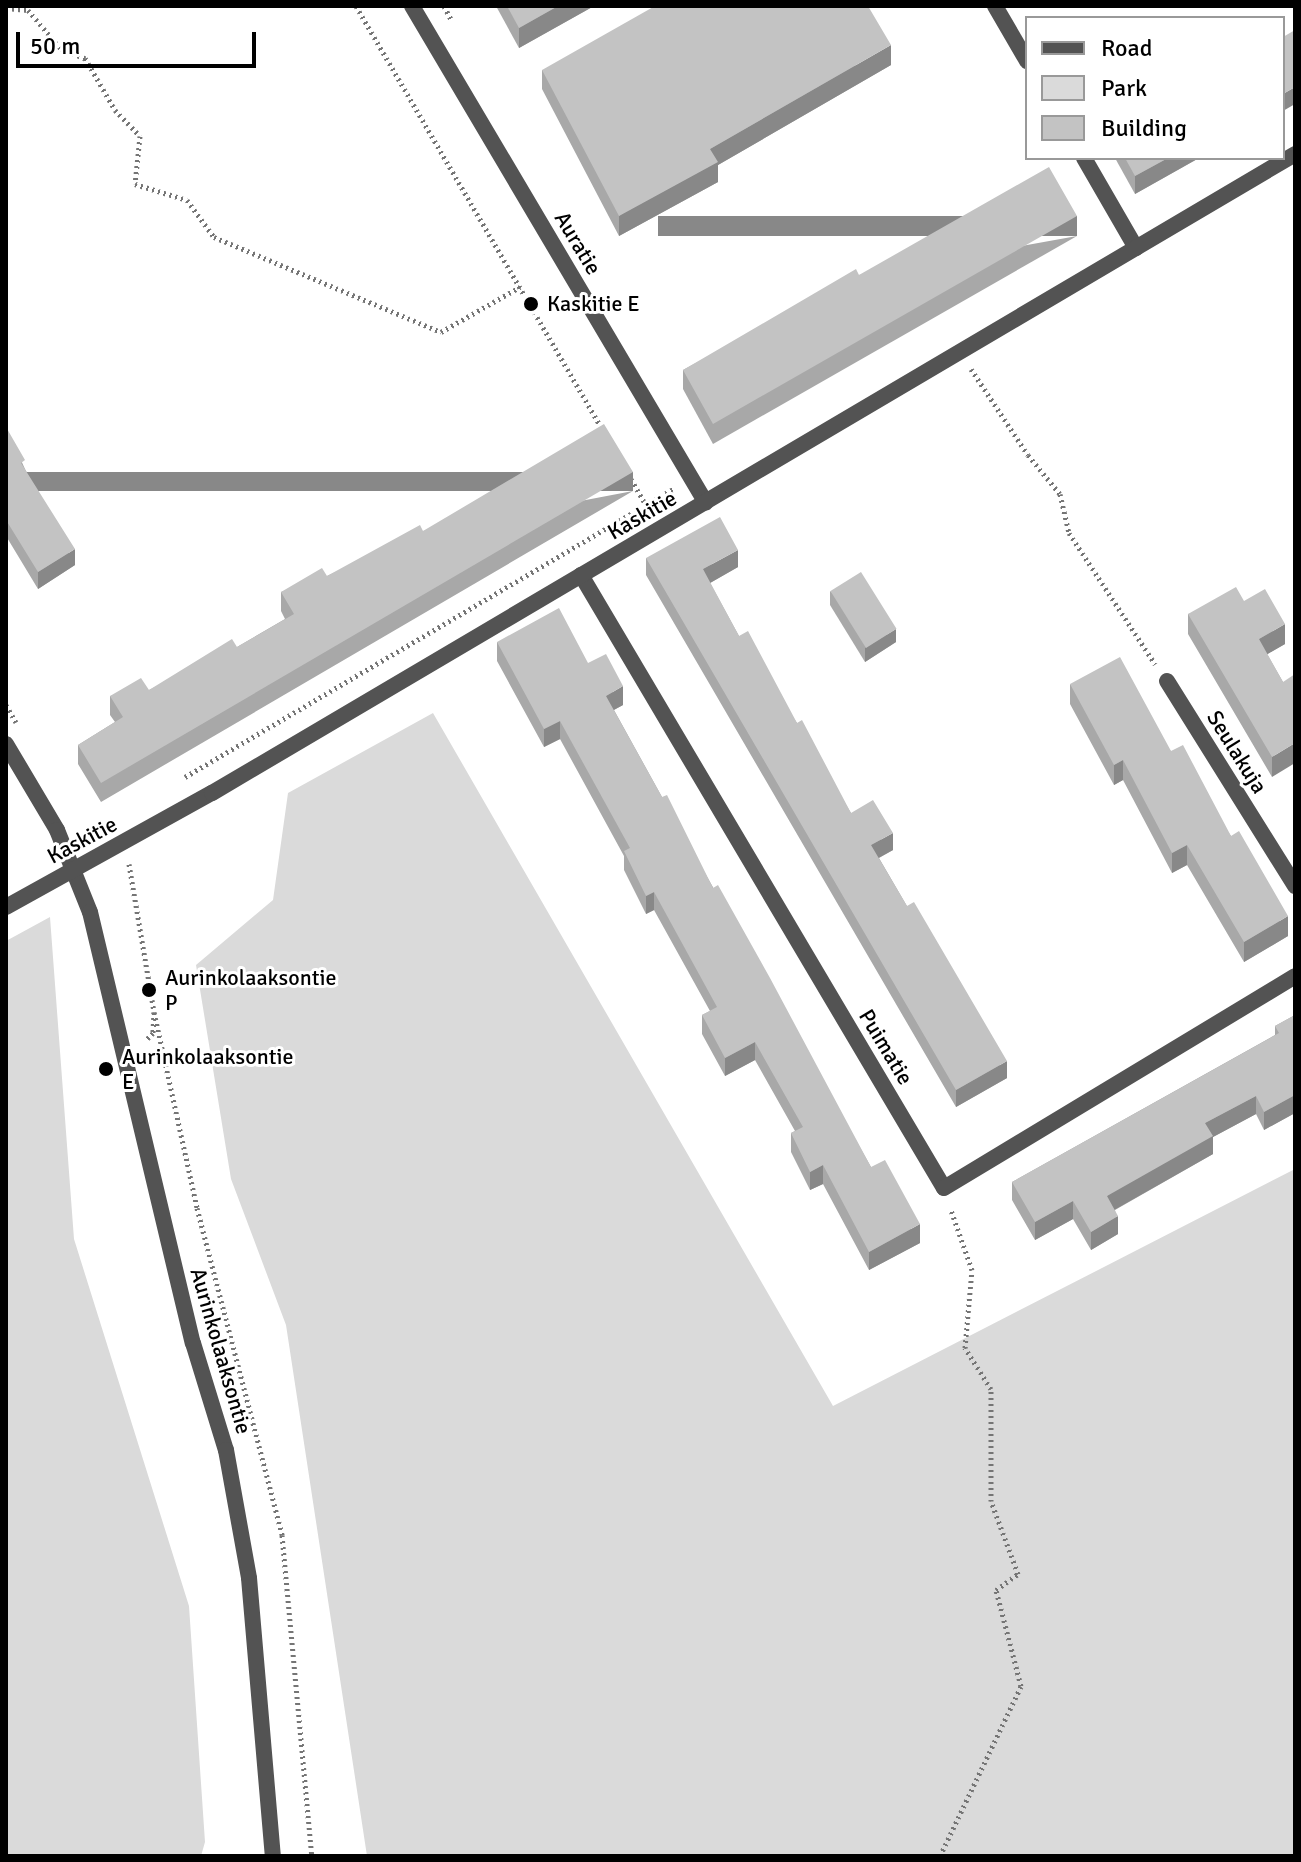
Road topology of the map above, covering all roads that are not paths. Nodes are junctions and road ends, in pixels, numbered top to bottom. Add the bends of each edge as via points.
1 (412, 6) edge
2 (995, 6) edge
3 (1025, 58) edge
4 (1085, 160) edge
5 (1285, 160) edge
6 (1136, 248) junction
7 (706, 503) junction
8 (581, 575) junction
9 (1167, 681) road end
10 (6, 744) edge
11 (74, 867) junction
12 (1295, 886) edge
13 (6, 907) edge
14 (1295, 976) edge
15 (273, 1856) edge

1 - 7 street, Auratie
2 - 3 street
4 - 6 street
5 - 6 street, Kaskitie
6 - 7 street, Kaskitie
7 - 8 street, Kaskitie
8 - 11 street, Kaskitie
8 - 14 street, Puimatie via 944,1188
9 - 12 street, Seulakuja
10 - 11 street, Aurinkolaaksontie
11 - 13 street, Kaskitie
11 - 15 street, Aurinkolaaksontie via 101,950 239,1512

